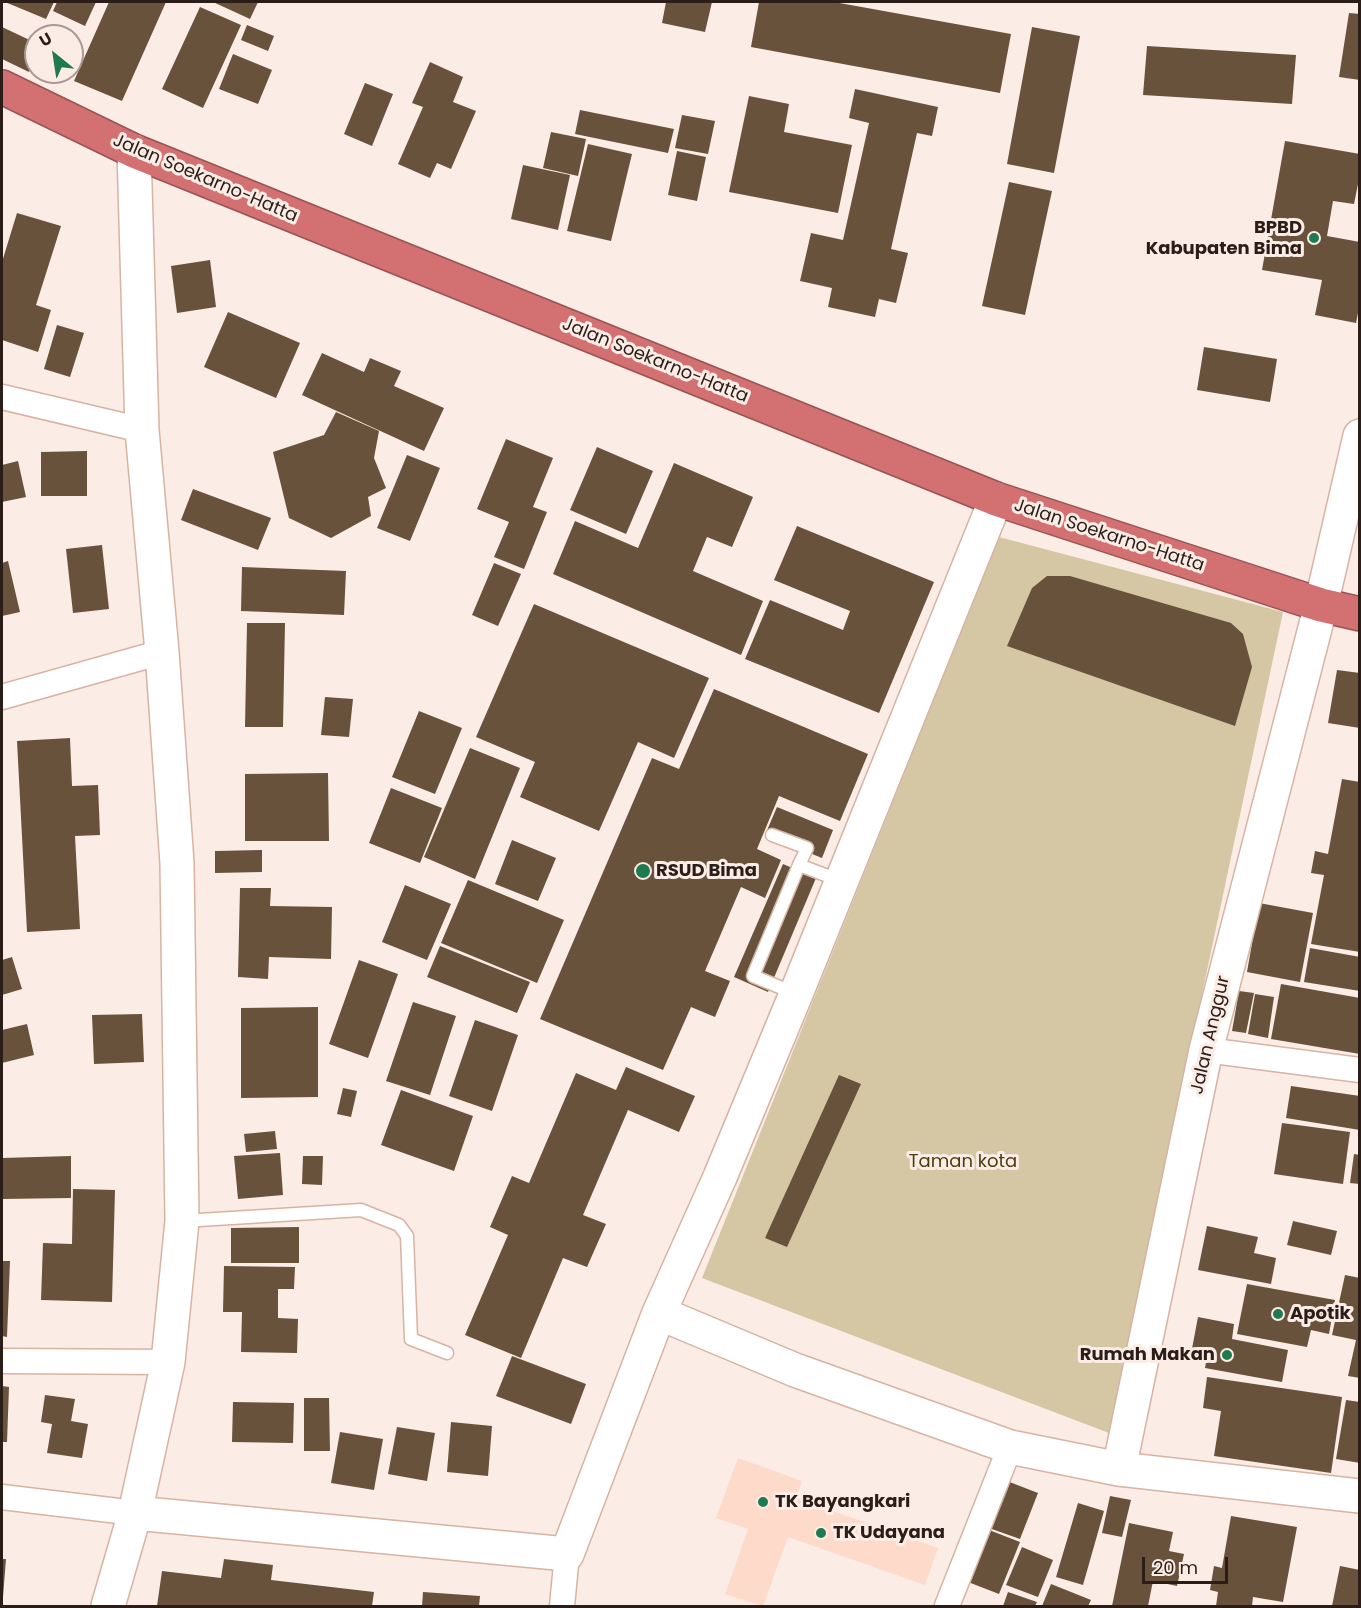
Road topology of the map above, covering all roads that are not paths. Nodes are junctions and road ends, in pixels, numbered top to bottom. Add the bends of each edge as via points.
1 (2, 87) edge
2 (134, 151) junction
3 (2, 397) edge
4 (142, 429) junction
5 (1359, 436) edge
6 (996, 498) junction
7 (1321, 605) junction
8 (1359, 614) edge
9 (162, 652) junction
10 (2, 697) edge
11 (772, 835) dead end
12 (799, 865) junction
13 (842, 882) junction
14 (796, 994) junction
15 (1206, 1050) junction
16 (1359, 1070) edge
17 (182, 1221) junction
18 (659, 1313) junction
19 (447, 1353) dead end
20 (2, 1361) edge
21 (168, 1362) junction
22 (1010, 1447) junction
23 (1119, 1469) junction
24 (1359, 1496) edge
25 (2, 1497) edge
26 (135, 1513) junction
27 (567, 1554) junction
28 (108, 1606) edge
29 (562, 1606) edge
30 (947, 1606) edge

1 - 2 highway, Jalan Soekarno-Hatta
2 - 4 street
2 - 6 highway, Jalan Soekarno-Hatta
3 - 4 street
4 - 9 street
5 - 7 street, Jalan Anggur
6 - 7 highway, Jalan Soekarno-Hatta
6 - 13 street
7 - 8 highway, Jalan Soekarno-Hatta
7 - 15 street, Jalan Anggur
9 - 10 street
9 - 17 street via 177,863
11 - 12 lane via 807,848
12 - 13 lane
12 - 14 lane via 753,976
13 - 14 street
14 - 18 street
15 - 16 street
15 - 23 street, Jalan Anggur
17 - 19 lane via 361,1210 399,1225 407,1236 411,1339
17 - 21 street
18 - 22 street via 795,1370
18 - 27 street
20 - 21 street
21 - 26 street
22 - 23 street
22 - 30 street
23 - 24 street
25 - 26 street
26 - 27 street
26 - 28 street
27 - 29 street

